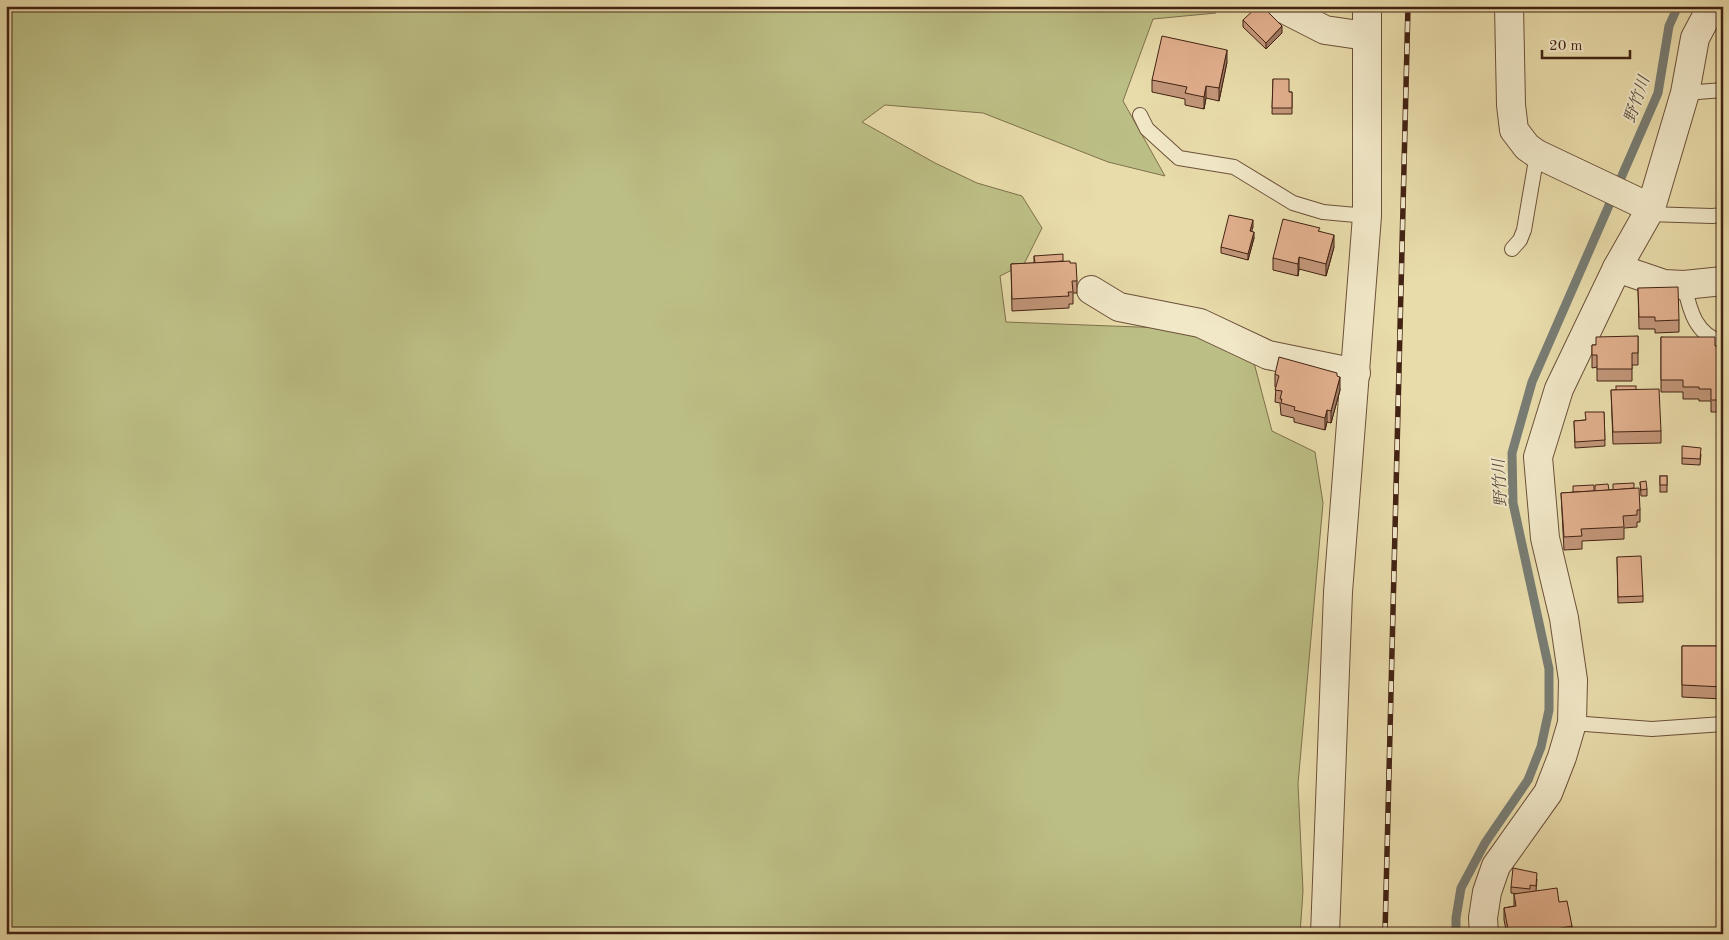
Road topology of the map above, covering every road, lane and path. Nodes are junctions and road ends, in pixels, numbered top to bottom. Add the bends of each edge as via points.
1 (1278, 6) edge
2 (1367, 6) edge
3 (1509, 6) edge
4 (1712, 6) edge
5 (1366, 36) junction
6 (1723, 90) edge
7 (1685, 93) junction
8 (1140, 115) dead end
9 (1537, 154) junction
10 (1649, 211) junction
11 (1723, 215) edge
12 (1367, 216) junction
13 (1512, 249) dead end
14 (1617, 268) junction
15 (1723, 281) edge
16 (1684, 285) junction
17 (1092, 290) dead end
18 (1723, 343) edge
19 (1356, 374) junction
20 (1572, 723) junction
21 (1723, 724) edge
22 (1325, 934) edge
23 (1484, 934) edge

1 - 5 street via 1325,30
2 - 5 street
3 - 9 street via 1514,130 1526,147
4 - 7 street via 1695,38
5 - 12 street
6 - 7 lane
7 - 10 street
8 - 12 lane via 1147,129 1180,158 1234,167 1293,203 1323,212
9 - 10 street
9 - 13 lane via 1524,230
10 - 11 lane
10 - 14 street
12 - 19 street
14 - 16 street via 1664,284
14 - 20 street via 1559,388 1538,457 1545,538 1564,618 1573,680
15 - 16 street
16 - 18 lane via 1691,316 1710,339
17 - 19 street via 1120,307 1200,323 1268,355
19 - 22 street via 1338,592
20 - 21 lane via 1652,730
20 - 23 street via 1548,793 1496,866 1487,892

